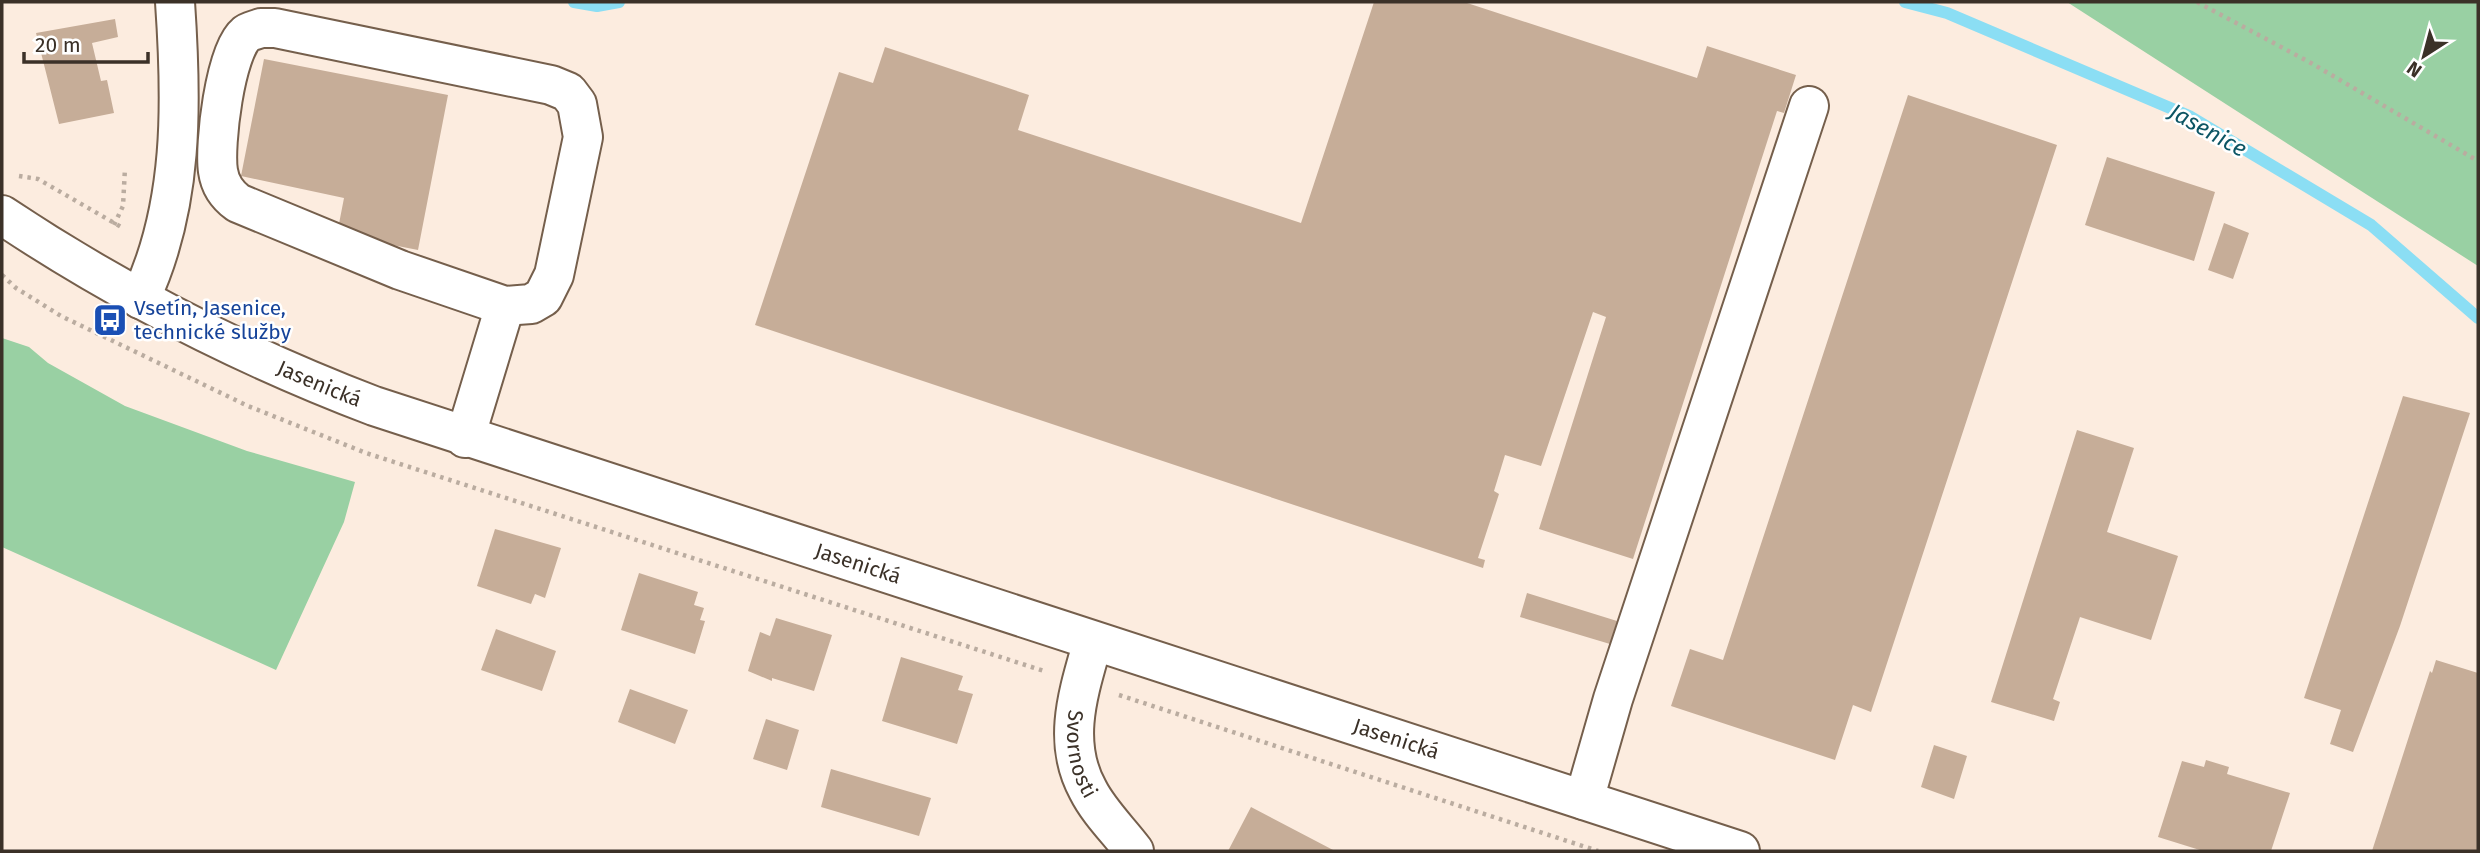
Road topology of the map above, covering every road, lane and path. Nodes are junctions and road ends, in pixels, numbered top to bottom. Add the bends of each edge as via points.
1 (175, 2) edge
2 (2197, 2) edge
3 (1809, 106) dead end
4 (2478, 161) edge
5 (125, 169) dead end
6 (38, 180) dead end
7 (2, 215) edge
8 (140, 299) junction
9 (505, 306) junction
10 (465, 438) junction
11 (1093, 641) junction
12 (1082, 683) junction
13 (1584, 800) junction
14 (1134, 851) edge
15 (1598, 851) edge
16 (1740, 851) edge

1 - 8 street via 180,89 173,195 163,244
2 - 4 path
3 - 13 street via 1613,699
5 - 6 path via 123,206 114,225
7 - 8 street, Jasenická
8 - 10 street, Jasenická via 271,365
9 - 9 street via 400,270 228,196 218,172 218,152 229,70 246,34 275,28 568,92 578,104 583,137 554,275 543,297 531,304
9 - 10 street
10 - 11 street, Jasenická
11 - 12 street, Svornosti
11 - 13 street, Jasenická
12 - 14 street, Svornosti via 1073,725 1077,766 1088,791
12 - 15 path
13 - 16 street, Jasenická

